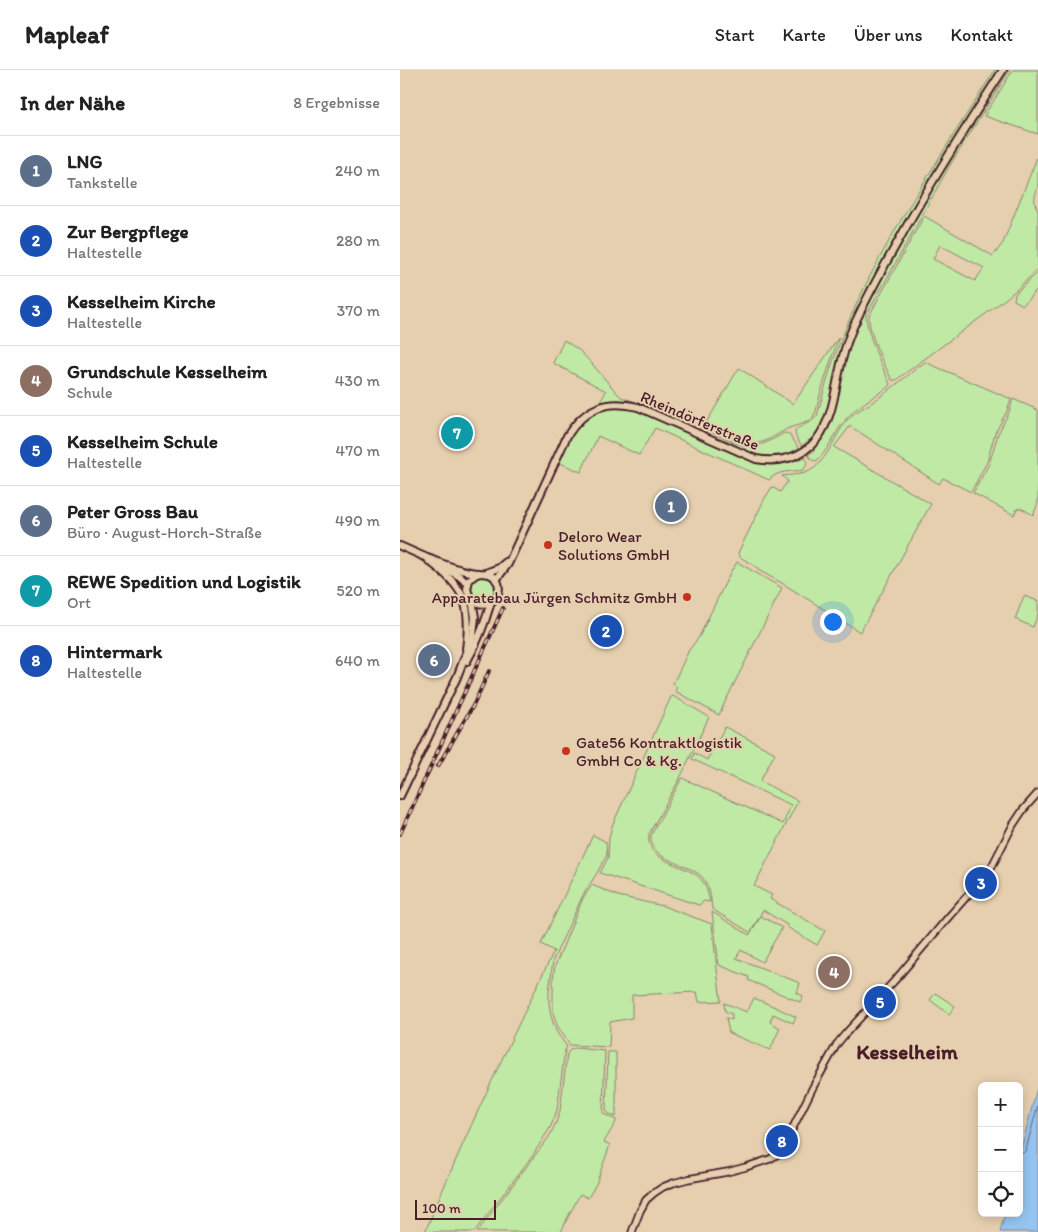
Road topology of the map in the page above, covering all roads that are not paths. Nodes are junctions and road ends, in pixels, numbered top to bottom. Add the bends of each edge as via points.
1 (1003, 70) edge
2 (400, 546) edge
3 (422, 556) junction
4 (511, 558) junction
5 (479, 573) junction
6 (486, 573) junction
7 (496, 580) junction
8 (468, 584) junction
9 (472, 600) junction
10 (491, 602) junction
11 (464, 657) junction
12 (457, 677) junction
13 (1038, 793) edge
14 (400, 796) edge
15 (632, 1232) edge

1 - 4 main road, Rheindörferstraße via 928,189 863,307 842,359 829,417 812,445 794,457 776,461 756,459 638,407 621,404 599,407 582,417 567,436
2 - 3 main road
3 - 5 main road
3 - 8 main road via 460,576
3 - 11 main road via 444,572 463,596 468,616
4 - 6 main road via 500,568
4 - 7 main road, Rheindörferstraße
5 - 6 main road
5 - 8 main road
6 - 7 main road
7 - 10 main road via 498,592
8 - 9 main road
9 - 10 main road via 482,604
9 - 11 main road via 475,626
10 - 12 main road via 484,627
11 - 12 main road
12 - 14 main road
13 - 15 street via 1013,825 990,870 838,1044 781,1152 746,1167 663,1187 646,1200

